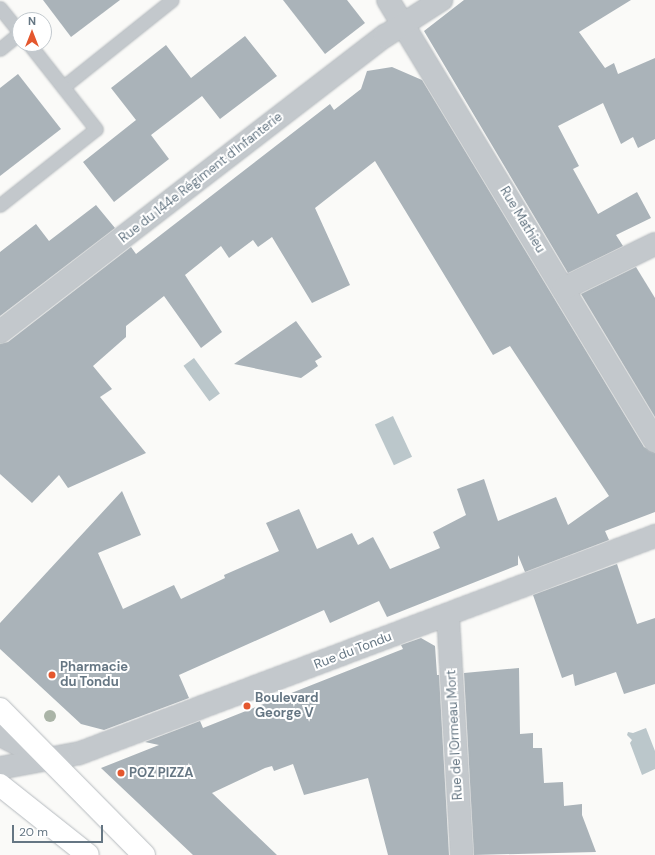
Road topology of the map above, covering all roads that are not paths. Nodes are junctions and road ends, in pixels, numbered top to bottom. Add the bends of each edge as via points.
1 (172, 0) edge
2 (388, 0) edge
3 (441, 0) edge
4 (0, 8) edge
5 (12, 23) edge
6 (403, 26) junction
7 (12, 39) edge
8 (0, 49) edge
9 (35, 52) edge
10 (62, 86) junction
11 (0, 205) edge
12 (655, 244) edge
13 (562, 289) junction
14 (0, 332) edge
15 (655, 441) edge
16 (655, 536) edge
17 (448, 615) junction
18 (0, 709) edge
19 (0, 735) edge
20 (50, 760) junction
21 (0, 768) edge
22 (0, 785) edge
23 (88, 855) edge
24 (144, 855) edge
25 (462, 855) edge

1 - 10 lane
2 - 6 street, Rue Mathieu
3 - 6 street, Rue du 144e Régiment d'Infanterie
4 - 5 lane
6 - 13 street, Rue Mathieu
6 - 14 street, Rue du 144e Régiment d'Infanterie via 385,36
7 - 8 lane
9 - 10 lane
10 - 11 lane via 96,129
12 - 13 street
13 - 15 street, Rue Mathieu
16 - 17 street, Rue du Tondu
17 - 20 street, Rue du Tondu via 80,753
17 - 25 street, Rue de l'Ormeau Mort
18 - 20 main road
19 - 20 street
20 - 21 street, Rue du Tondu
20 - 24 main road
22 - 23 main road

